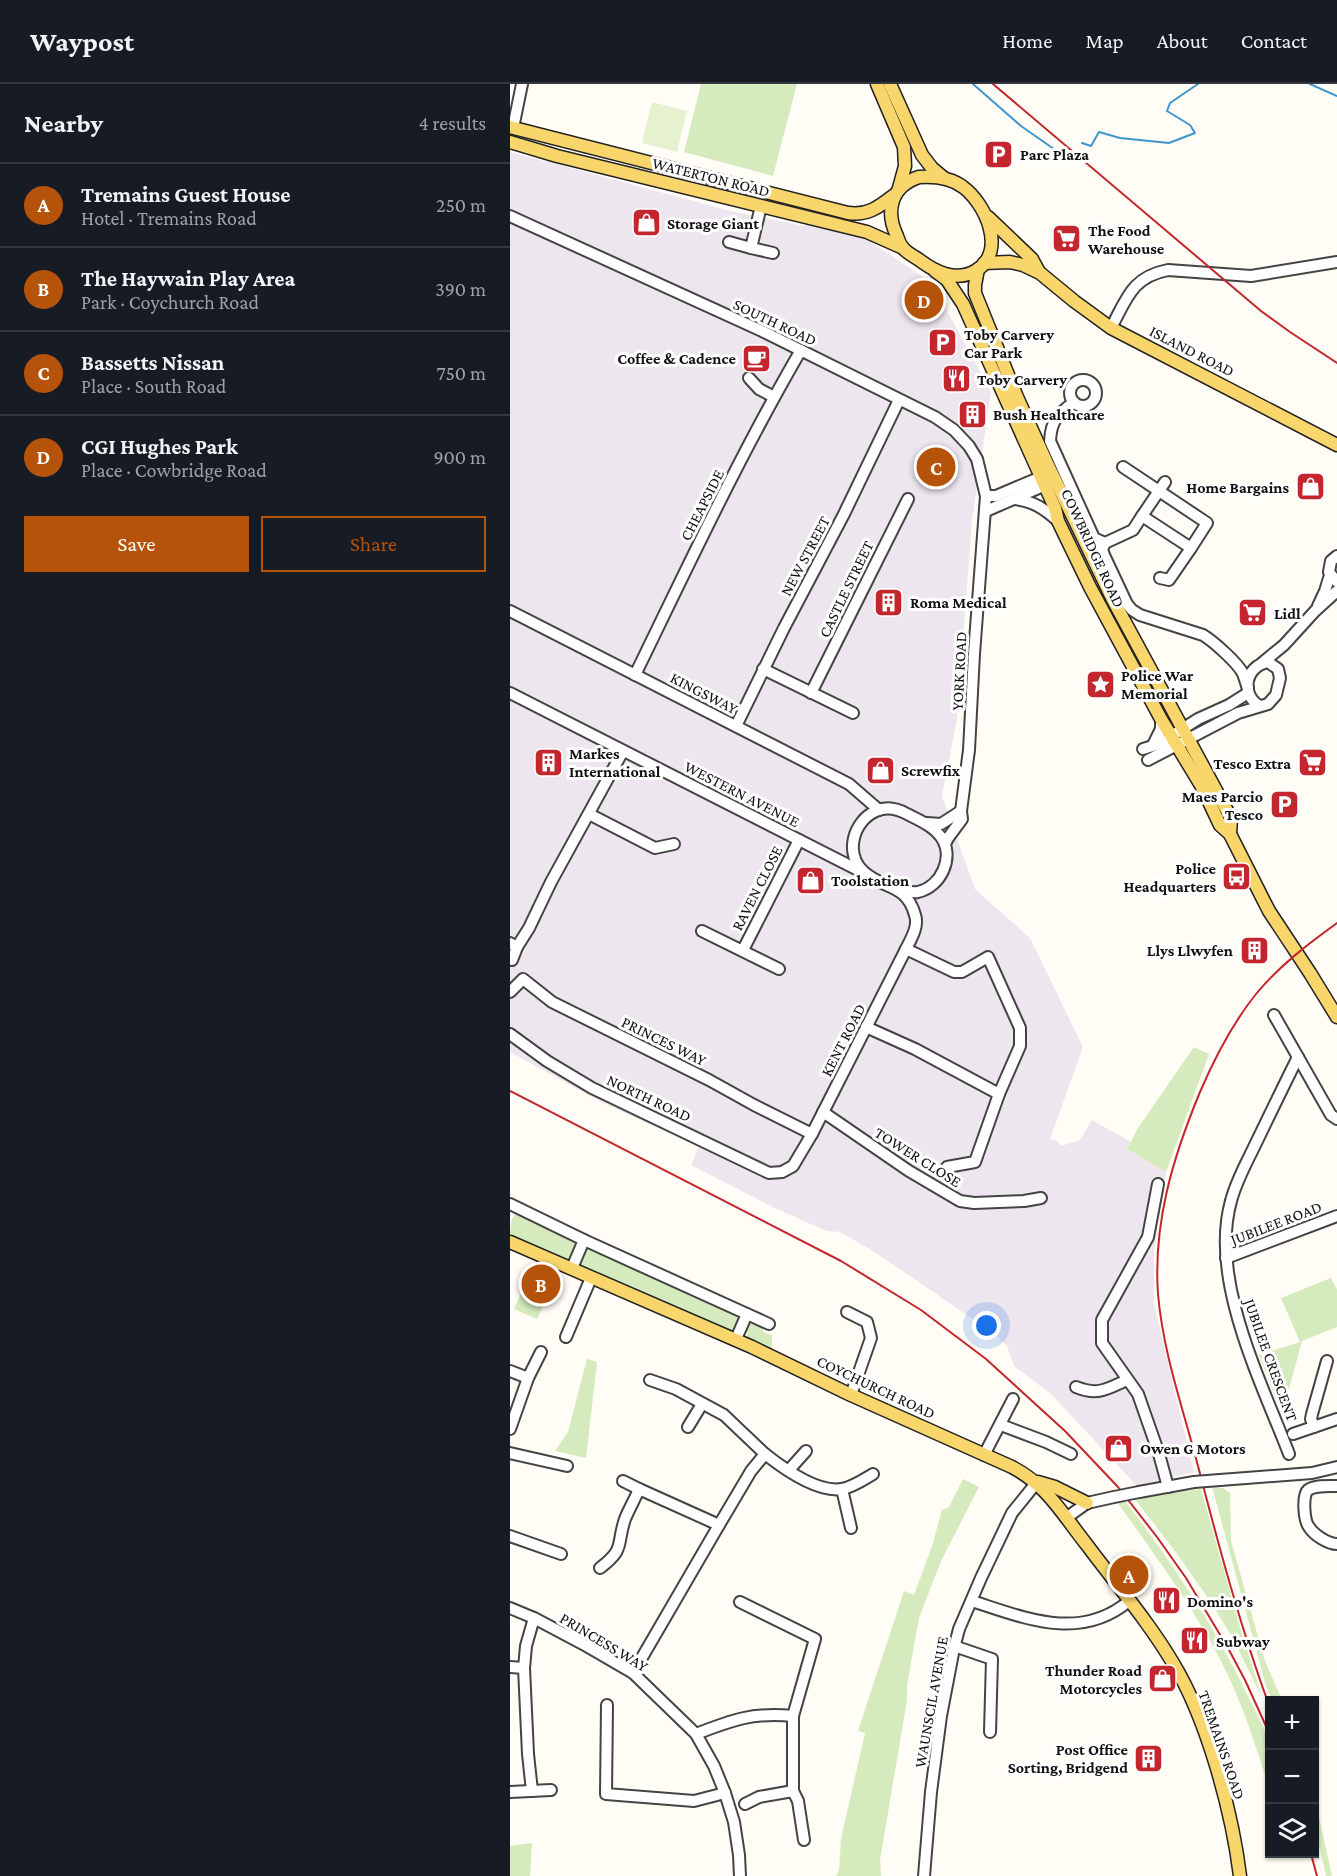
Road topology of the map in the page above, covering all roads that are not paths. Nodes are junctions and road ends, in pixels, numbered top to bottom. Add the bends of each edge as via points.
1 (522, 84) edge
2 (877, 84) edge
3 (890, 84) edge
4 (512, 127) edge
5 (510, 142) edge
6 (944, 178) junction
7 (896, 192) junction
8 (761, 206) junction
9 (510, 216) edge
10 (987, 216) junction
11 (729, 242) dead end
12 (751, 248) junction
13 (903, 248) junction
14 (774, 253) dead end
15 (1337, 262) edge
16 (981, 266) junction
17 (935, 271) junction
18 (1040, 273) junction
19 (1111, 328) junction
20 (801, 350) junction
21 (749, 378) dead end
22 (774, 396) junction
23 (899, 400) junction
24 (1074, 402) dead end
25 (1337, 445) edge
26 (1123, 467) dead end
27 (1048, 479) junction
28 (1162, 486) junction
29 (986, 496) junction
30 (908, 499) dead end
31 (1015, 499) junction
32 (986, 511) junction
33 (1143, 516) junction
34 (1058, 521) junction
35 (1105, 543) junction
36 (1191, 548) junction
37 (1337, 556) edge
38 (1160, 578) dead end
39 (1333, 579) edge
40 (1337, 591) edge
41 (510, 611) edge
42 (1315, 611) junction
43 (1284, 645) junction
44 (1236, 664) junction
45 (1258, 665) junction
46 (763, 669) junction
47 (1278, 669) junction
48 (635, 675) junction
49 (1248, 691) junction
50 (510, 693) edge
51 (812, 693) junction
52 (1260, 706) junction
53 (853, 713) dead end
54 (1161, 719) junction
55 (736, 726) junction
56 (1180, 737) junction
57 (623, 751) junction
58 (1148, 760) dead end
59 (879, 810) junction
60 (961, 811) junction
61 (589, 814) junction
62 (924, 822) junction
63 (799, 840) junction
64 (674, 844) dead end
65 (945, 844) junction
66 (865, 873) junction
67 (927, 889) junction
68 (900, 890) junction
69 (915, 913) junction
70 (702, 931) dead end
71 (513, 945) edge
72 (906, 949) junction
73 (743, 950) junction
74 (512, 960) dead end
75 (779, 969) dead end
76 (510, 992) edge
77 (1274, 1016) dead end
78 (1337, 1017) edge
79 (866, 1028) junction
80 (510, 1034) edge
81 (1298, 1057) junction
82 (999, 1094) junction
83 (823, 1112) junction
84 (1337, 1119) edge
85 (812, 1134) junction
86 (946, 1167) dead end
87 (782, 1172) joint
88 (1158, 1184) dead end
89 (1041, 1198) dead end
90 (511, 1206) edge
91 (1337, 1216) edge
92 (584, 1240) junction
93 (510, 1242) edge
94 (1226, 1258) junction
95 (572, 1268) junction
96 (591, 1278) junction
97 (847, 1312) dead end
98 (747, 1314) junction
99 (769, 1324) dead end
100 (566, 1337) dead end
101 (736, 1339) junction
102 (541, 1352) dead end
103 (1327, 1361) dead end
104 (510, 1371) edge
105 (528, 1378) junction
106 (650, 1380) dead end
107 (1127, 1380) junction
108 (1076, 1387) dead end
109 (851, 1395) junction
110 (1013, 1399) dead end
111 (702, 1404) junction
112 (1337, 1419) edge
113 (1001, 1425) junction
114 (688, 1427) dead end
115 (1314, 1427) junction
116 (510, 1429) edge
117 (1293, 1434) dead end
118 (806, 1451) dead end
119 (510, 1453) edge
120 (765, 1454) junction
121 (1071, 1454) dead end
122 (1289, 1454) dead end
123 (984, 1455) junction
124 (567, 1466) dead end
125 (1337, 1467) edge
126 (789, 1470) junction
127 (873, 1474) dead end
128 (623, 1481) dead end
129 (1037, 1482) junction
130 (1337, 1486) edge
131 (1168, 1487) junction
132 (842, 1489) junction
133 (639, 1490) junction
134 (1087, 1503) junction
135 (1066, 1518) junction
136 (719, 1525) junction
137 (851, 1528) dead end
138 (510, 1536) edge
139 (1337, 1544) edge
140 (561, 1554) dead end
141 (600, 1568) dead end
142 (972, 1601) junction
143 (1129, 1601) junction
144 (740, 1602) dead end
145 (510, 1608) edge
146 (534, 1618) junction
147 (954, 1646) junction
148 (510, 1667) edge
149 (524, 1668) junction
150 (633, 1673) junction
151 (607, 1705) dead end
152 (793, 1716) junction
153 (990, 1732) dead end
154 (696, 1734) junction
155 (551, 1790) dead end
156 (510, 1791) edge
157 (532, 1791) junction
158 (793, 1791) junction
159 (725, 1793) junction
160 (745, 1804) dead end
161 (804, 1840) dead end
162 (740, 1876) edge
163 (924, 1876) edge
164 (1240, 1876) edge

1 - 4 street
2 - 7 main road via 904,147 905,166
3 - 6 main road via 922,155
4 - 7 main road, WATERTON ROAD via 848,213 870,212
5 - 8 main road, WATERTON ROAD
6 - 7 main road via 911,179
6 - 10 main road via 963,187
7 - 13 main road via 890,214
8 - 12 street
8 - 13 main road, WATERTON ROAD via 867,232
9 - 20 street, SOUTH ROAD
10 - 16 main road via 991,243
10 - 18 main road via 1032,259
11 - 12 street
12 - 14 street
13 - 17 main road
15 - 19 street via 1251,276 1159,272 1137,284
16 - 17 main road via 957,276
16 - 18 main road via 1010,262
16 - 27 main road, COWBRIDGE ROAD via 975,285 978,304
17 - 27 main road, COWBRIDGE ROAD via 947,280 963,304
18 - 19 main road, ISLAND ROAD
19 - 25 main road, ISLAND ROAD
20 - 22 street, CHEAPSIDE
20 - 23 street, SOUTH ROAD
21 - 22 street via 759,389
22 - 48 street, CHEAPSIDE
23 - 29 street, SOUTH ROAD via 935,417 969,446 979,465
23 - 46 street, NEW STREET
24 - 35 street via 1055,419 1050,441 1094,538
26 - 28 street
27 - 29 street
27 - 31 street
27 - 34 main road, COWBRIDGE ROAD
27 - 56 main road, COWBRIDGE ROAD
28 - 33 street
28 - 36 street via 1207,523
29 - 32 street, YORK ROAD
30 - 51 street, CASTLE STREET
31 - 32 street
31 - 34 street via 1041,506
32 - 60 street, YORK ROAD
33 - 35 street via 1133,530
33 - 36 street
34 - 54 main road, COWBRIDGE ROAD
35 - 44 street via 1104,555 1132,610 1203,635
36 - 38 street via 1169,580
37 - 39 street via 1329,566
39 - 42 street
40 - 42 street
41 - 48 street, KINGSWAY
42 - 43 street
43 - 45 street
43 - 47 street
44 - 45 street
44 - 49 street via 1244,674
45 - 47 street via 1268,663
45 - 49 street via 1250,674
46 - 51 street
46 - 55 street, NEW STREET
47 - 52 street via 1276,695
48 - 55 street, KINGSWAY
49 - 52 street
49 - 56 street
50 - 57 street, WESTERN AVENUE
51 - 53 street
52 - 56 street
54 - 56 main road, COWBRIDGE ROAD
54 - 56 street via 1161,729 1148,747
55 - 59 street, KINGSWAY via 849,784
56 - 58 street
56 - 78 main road, COWBRIDGE ROAD via 1231,819 1230,834 1269,911
57 - 61 street
57 - 63 street, WESTERN AVENUE
59 - 62 street via 895,809
59 - 66 street via 864,819 855,832 853,851
60 - 62 street via 941,824
60 - 65 street, YORK ROAD via 962,819
61 - 64 street via 655,848
61 - 71 street via 529,928
62 - 65 street
63 - 66 street, WESTERN AVENUE
63 - 73 street, RAVEN CLOSE
65 - 67 street via 945,869
66 - 68 street
67 - 68 street
67 - 69 street, KENT ROAD
68 - 69 street
69 - 72 street, KENT ROAD via 916,926
70 - 73 street, RAVEN CLOSE
71 - 74 street
72 - 79 street, KENT ROAD
72 - 82 street via 954,972 962,972 988,957 1020,1028 1020,1046
73 - 75 street, RAVEN CLOSE
76 - 85 street, PRINCES WAY via 523,979 552,1002
77 - 81 street
79 - 82 street
79 - 83 street, KENT ROAD
80 - 87 street, NORTH ROAD via 592,1088 761,1170
81 - 84 street
81 - 94 street, JUBILEE CRESCENT via 1231,1200
82 - 86 street via 975,1162
83 - 85 street, KENT ROAD
83 - 89 street, TOWER CLOSE via 960,1201
85 - 87 street, KENT ROAD via 793,1166
88 - 107 street via 1148,1237 1102,1320 1102,1343
90 - 92 street
91 - 94 street, JUBILEE ROAD
92 - 95 street
92 - 98 street
93 - 95 main road, COYCHURCH ROAD
94 - 122 street, JUBILEE CRESCENT via 1242,1331
95 - 96 main road, COYCHURCH ROAD
96 - 100 street
96 - 101 main road, COYCHURCH ROAD
97 - 109 street via 867,1322 871,1338
98 - 99 street
98 - 101 street
101 - 109 main road, COYCHURCH ROAD
102 - 105 street
103 - 115 street via 1328,1378 1311,1419
104 - 105 street
105 - 116 street
106 - 111 street
107 - 108 street via 1100,1392
107 - 131 street via 1138,1394
109 - 123 main road, COYCHURCH ROAD
110 - 113 street
111 - 114 street
111 - 120 street via 724,1415
112 - 115 street
113 - 121 street
113 - 123 street
115 - 117 street
118 - 126 street
119 - 124 street
120 - 126 street
120 - 136 street
123 - 129 main road, COYCHURCH ROAD
125 - 131 street, bridge via 1312,1473
126 - 132 street via 825,1489
127 - 132 street
128 - 133 street
129 - 134 main road
129 - 135 main road, COYCHURCH ROAD
129 - 142 street, WAUNSCIL AVENUE via 1012,1513
130 - 139 street via 1313,1488 1304,1496 1309,1528
131 - 134 street, bridge
132 - 137 street
133 - 136 street
133 - 141 street via 625,1520 621,1545 614,1558
134 - 135 street
135 - 143 main road, TREMAINS ROAD
136 - 150 street
138 - 140 street
142 - 143 street via 1029,1619 1068,1624 1096,1621
142 - 147 street, WAUNSCIL AVENUE
143 - 164 main road, TREMAINS ROAD via 1174,1664 1192,1700 1223,1793
144 - 152 street via 816,1639
145 - 146 street, PRINCESS WAY
146 - 149 street
146 - 150 street, PRINCESS WAY
147 - 153 street via 992,1659
147 - 163 street, WAUNSCIL AVENUE via 931,1792
148 - 149 street
149 - 157 street
150 - 154 street, PRINCESS WAY
151 - 159 street via 606,1794 694,1801
152 - 154 street via 764,1714 742,1718
152 - 158 street
154 - 159 street, PRINCESS WAY
155 - 157 street
156 - 157 street
158 - 160 street via 759,1797
158 - 161 street
159 - 162 street, PRINCESS WAY via 734,1822

